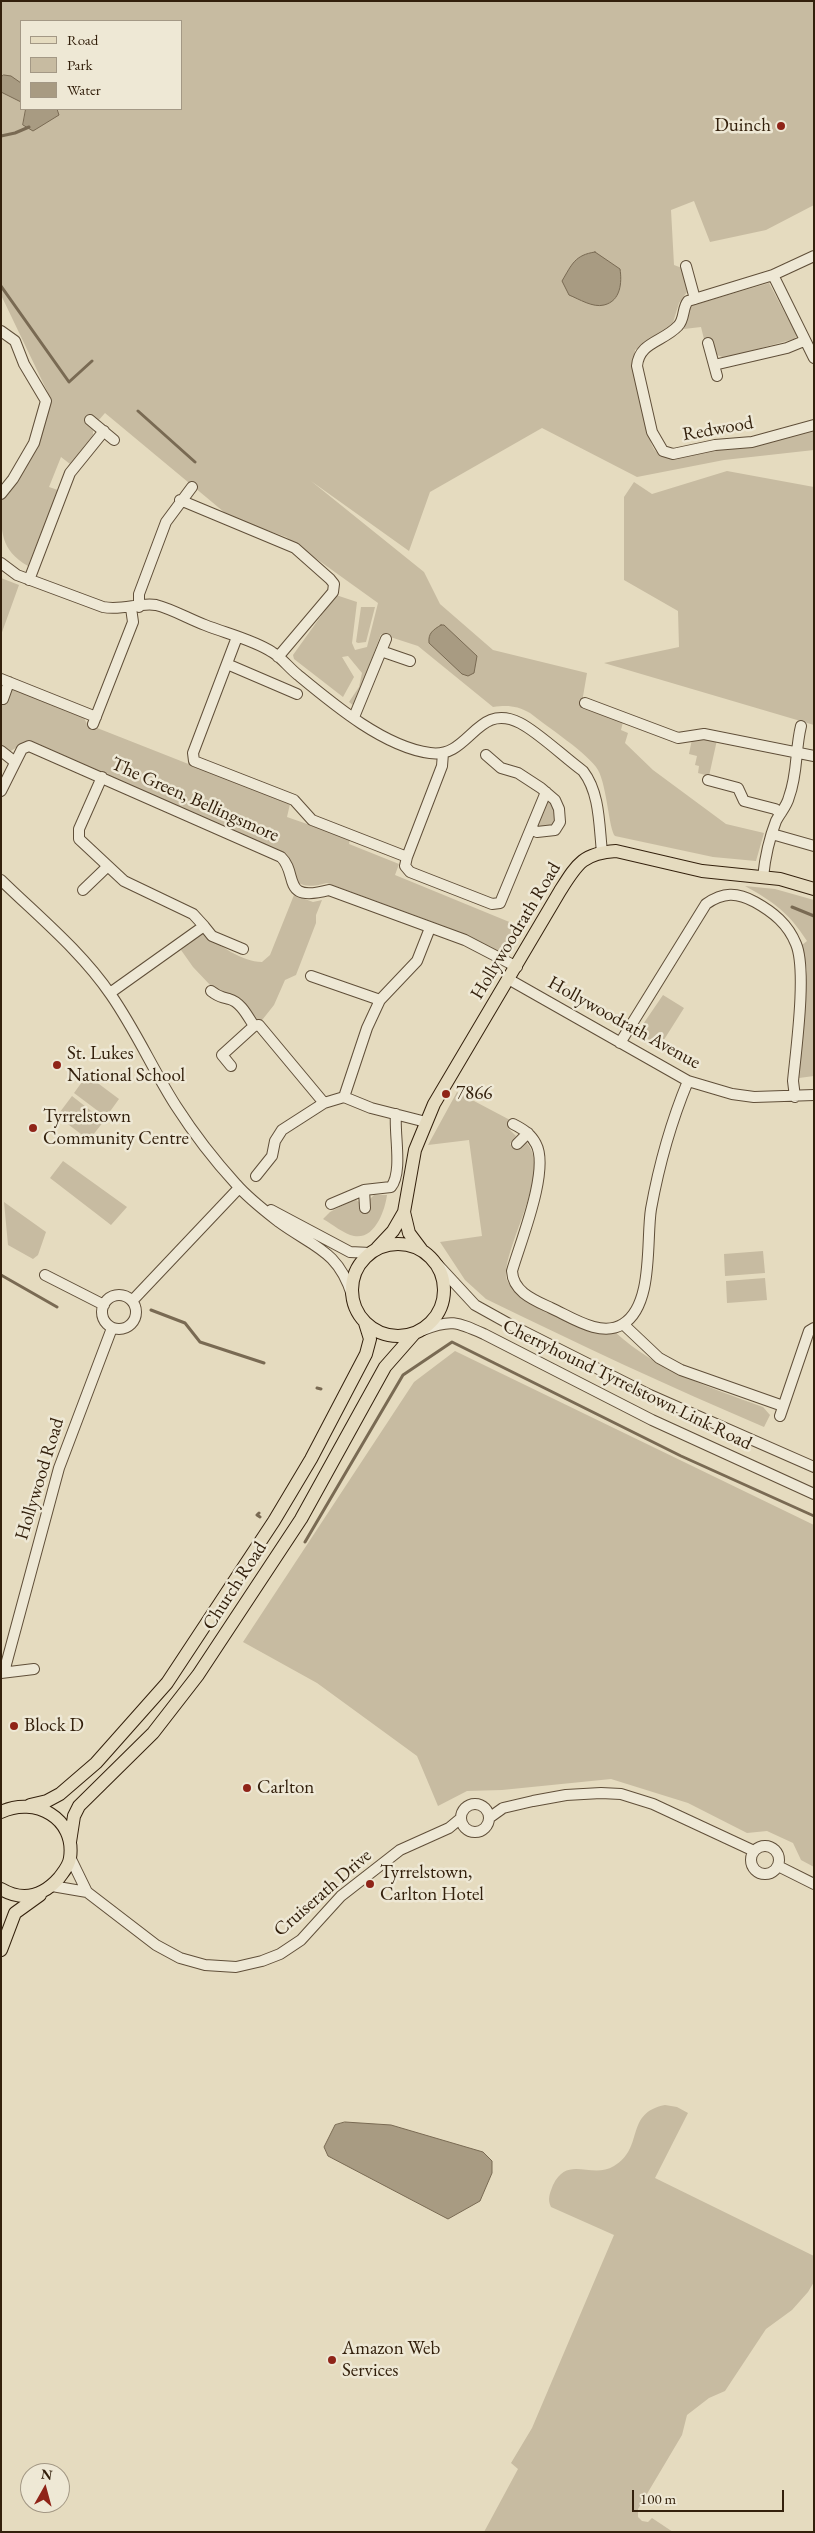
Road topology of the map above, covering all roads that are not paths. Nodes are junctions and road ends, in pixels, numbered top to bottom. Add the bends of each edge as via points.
1 (814, 256) edge
2 (686, 266) dead end
3 (773, 275) junction
4 (694, 299) junction
5 (1, 331) edge
6 (804, 341) junction
7 (708, 343) dead end
8 (814, 358) edge
9 (714, 365) junction
10 (717, 376) dead end
11 (90, 420) dead end
12 (814, 426) edge
13 (104, 431) junction
14 (114, 440) dead end
15 (192, 487) dead end
16 (1, 494) edge
17 (180, 500) junction
18 (1, 563) edge
19 (29, 580) junction
20 (135, 607) junction
21 (237, 637) junction
22 (386, 639) dead end
23 (381, 651) junction
24 (278, 657) junction
25 (410, 661) dead end
26 (227, 664) junction
27 (5, 681) edge
28 (296, 694) dead end
29 (3, 699) dead end
30 (585, 703) dead end
31 (354, 717) junction
32 (801, 726) dead end
33 (1, 751) edge
34 (443, 753) junction
35 (796, 753) junction
36 (486, 755) dead end
37 (814, 756) edge
38 (15, 762) junction
39 (102, 777) junction
40 (708, 780) dead end
41 (1, 791) edge
42 (546, 792) junction
43 (781, 813) junction
44 (531, 829) junction
45 (772, 834) junction
46 (814, 846) edge
47 (602, 852) junction
48 (407, 857) junction
49 (108, 866) junction
50 (763, 877) junction
51 (1, 880) edge
52 (814, 889) edge
53 (83, 890) dead end
54 (204, 926) junction
55 (430, 928) junction
56 (243, 949) dead end
57 (517, 967) junction
58 (311, 976) dead end
59 (510, 980) junction
60 (211, 991) dead end
61 (110, 993) junction
62 (380, 1000) junction
63 (254, 1026) junction
64 (620, 1043) junction
65 (231, 1066) dead end
66 (688, 1081) junction
67 (814, 1095) edge
68 (344, 1097) junction
69 (794, 1097) junction
70 (324, 1103) junction
71 (396, 1114) junction
72 (426, 1122) junction
73 (513, 1124) dead end
74 (528, 1133) junction
75 (517, 1144) dead end
76 (256, 1176) dead end
77 (239, 1188) junction
78 (364, 1190) junction
79 (331, 1204) dead end
80 (261, 1205) junction
81 (365, 1208) dead end
82 (404, 1212) junction
83 (421, 1250) junction
84 (373, 1251) junction
85 (438, 1265) junction
86 (45, 1275) dead end
87 (352, 1295) junction
88 (132, 1301) junction
89 (104, 1305) junction
90 (365, 1323) junction
91 (623, 1324) junction
92 (112, 1328) junction
93 (814, 1328) edge
94 (419, 1332) junction
95 (814, 1467) edge
96 (814, 1494) edge
97 (34, 1669) dead end
98 (3, 1673) edge
99 (30, 1805) junction
100 (480, 1805) junction
101 (5, 1808) edge
102 (501, 1809) junction
103 (489, 1818) junction
104 (462, 1823) junction
105 (70, 1842) junction
106 (754, 1852) junction
107 (70, 1857) junction
108 (778, 1866) junction
109 (814, 1884) edge
110 (1, 1889) edge
111 (47, 1890) junction
112 (87, 1892) junction
113 (1, 1950) edge

1 - 3 street
2 - 4 street
3 - 4 street
3 - 6 street
4 - 12 street, Redwood via 683,307 677,328 638,356 637,366 652,432 663,451 673,454 715,445 752,442
5 - 16 street via 15,341 24,364 46,401 34,443
6 - 8 street
6 - 9 street
7 - 9 street
9 - 10 street
11 - 13 street
13 - 14 street
13 - 19 street via 70,473
15 - 17 street
17 - 20 street via 166,522
17 - 24 street via 296,548 334,584 333,592
18 - 19 street
19 - 20 street via 103,607
20 - 21 street via 156,605
20 - 27 street via 133,622 94,720
21 - 24 street
21 - 26 street
22 - 23 street
23 - 25 street
23 - 31 street
24 - 31 street
26 - 28 street
26 - 48 street via 192,754 194,761 294,800 312,820
27 - 29 street
30 - 35 street via 678,738 704,734
31 - 34 street via 394,741 431,753
32 - 35 street
33 - 38 street
34 - 47 street via 461,744 486,721 508,718 521,723 589,778 596,800
34 - 48 street via 442,766
35 - 37 street
35 - 43 street via 795,776 789,799
36 - 42 street via 501,768 518,773
38 - 39 street, The Green, Bellingsmore via 22,749 29,746
38 - 41 street, The Green, Bellingsmore
39 - 49 street via 78,834 79,840
39 - 55 street, The Green, Bellingsmore via 280,857 287,863 290,880 300,892 312,894 328,890
40 - 43 street via 738,788 744,800
42 - 44 street
42 - 44 street via 558,804 559,827 537,832
43 - 45 street
44 - 48 street via 503,898 496,905 410,872 405,866
45 - 46 street
45 - 50 street
47 - 50 main road, Hollywoodrath Road via 616,851 702,871
47 - 57 main road, Hollywoodrath Road via 583,859 575,867
49 - 53 street
49 - 54 street via 132,886 193,914
50 - 52 main road, Hollywoodrath Road
51 - 61 street via 80,955
54 - 56 street via 212,936
54 - 61 street
55 - 57 street, The Green, Bellingsmore via 473,944
55 - 62 street via 417,961
57 - 59 main road, Hollywoodrath Road
58 - 62 street
59 - 64 street, Hollywoodrath Avenue
59 - 72 main road, Hollywoodrath Road
60 - 63 street via 220,999 236,1003
61 - 77 street via 176,1107
62 - 68 street
63 - 65 street via 222,1055
63 - 70 street via 259,1025
64 - 66 street, Hollywoodrath Avenue
64 - 69 street via 706,904 715,897 736,894 777,916 796,945 800,980
66 - 69 street, Hollywoodrath Avenue via 732,1094
66 - 91 street via 675,1110 651,1210 643,1290 635,1310
67 - 69 street, Hollywoodrath Avenue
68 - 70 street
68 - 71 street
70 - 76 street via 282,1130 275,1141 272,1156
71 - 72 street
71 - 78 street via 397,1166 394,1182 391,1187
72 - 82 main road, Hollywoodrath Road via 415,1150
73 - 74 street
74 - 75 street
74 - 91 street via 537,1145 540,1165 536,1196 512,1279 529,1297 592,1326 612,1328
77 - 80 street
77 - 88 street
78 - 79 street
78 - 81 street
80 - 84 street via 350,1252
80 - 87 street via 330,1256 347,1278
82 - 83 main road, Hollywoodrath Road via 409,1234
82 - 84 main road, Hollywoodrath Road via 393,1231
83 - 84 main road via 400,1244
83 - 85 main road
84 - 87 main road via 359,1264 353,1279
85 - 94 main road via 444,1278 445,1293 438,1314
85 - 95 street, Cherryhound Tyrrelstown Link Road via 475,1305 510,1324 658,1399
86 - 89 street
87 - 90 main road via 356,1310
88 - 89 street via 117,1296 111,1297
88 - 92 street via 136,1312 133,1323 123,1329
89 - 92 street via 102,1315
90 - 94 main road via 388,1335
90 - 99 main road, Church Road via 370,1339 366,1354 311,1459 269,1529 167,1683 96,1763 60,1794
91 - 93 street via 659,1358 782,1411 810,1331
92 - 98 street, Hollywood Road via 59,1468
94 - 96 street, Cherryhound Tyrrelstown Link Road via 442,1323 456,1322 652,1420
94 - 105 main road, Church Road via 384,1367 311,1501 254,1594 198,1675 153,1733 79,1806
97 - 98 street
99 - 101 main road
99 - 105 main road via 58,1818
100 - 102 street
100 - 103 street
100 - 104 street via 466,1806
102 - 103 street
102 - 106 street via 566,1795 621,1794 653,1804
103 - 104 street via 486,1828 477,1832
104 - 112 street, Cruiserath Drive via 400,1850 341,1896 300,1940 280,1954 236,1967 205,1965 180,1958 156,1945
105 - 107 main road, Church Road
106 - 108 street via 764,1846 772,1848 779,1858
106 - 108 street via 751,1860 757,1872 766,1874
107 - 111 main road via 68,1867
107 - 112 street
108 - 109 street
110 - 111 main road via 21,1896
111 - 112 street
111 - 113 main road via 15,1913

